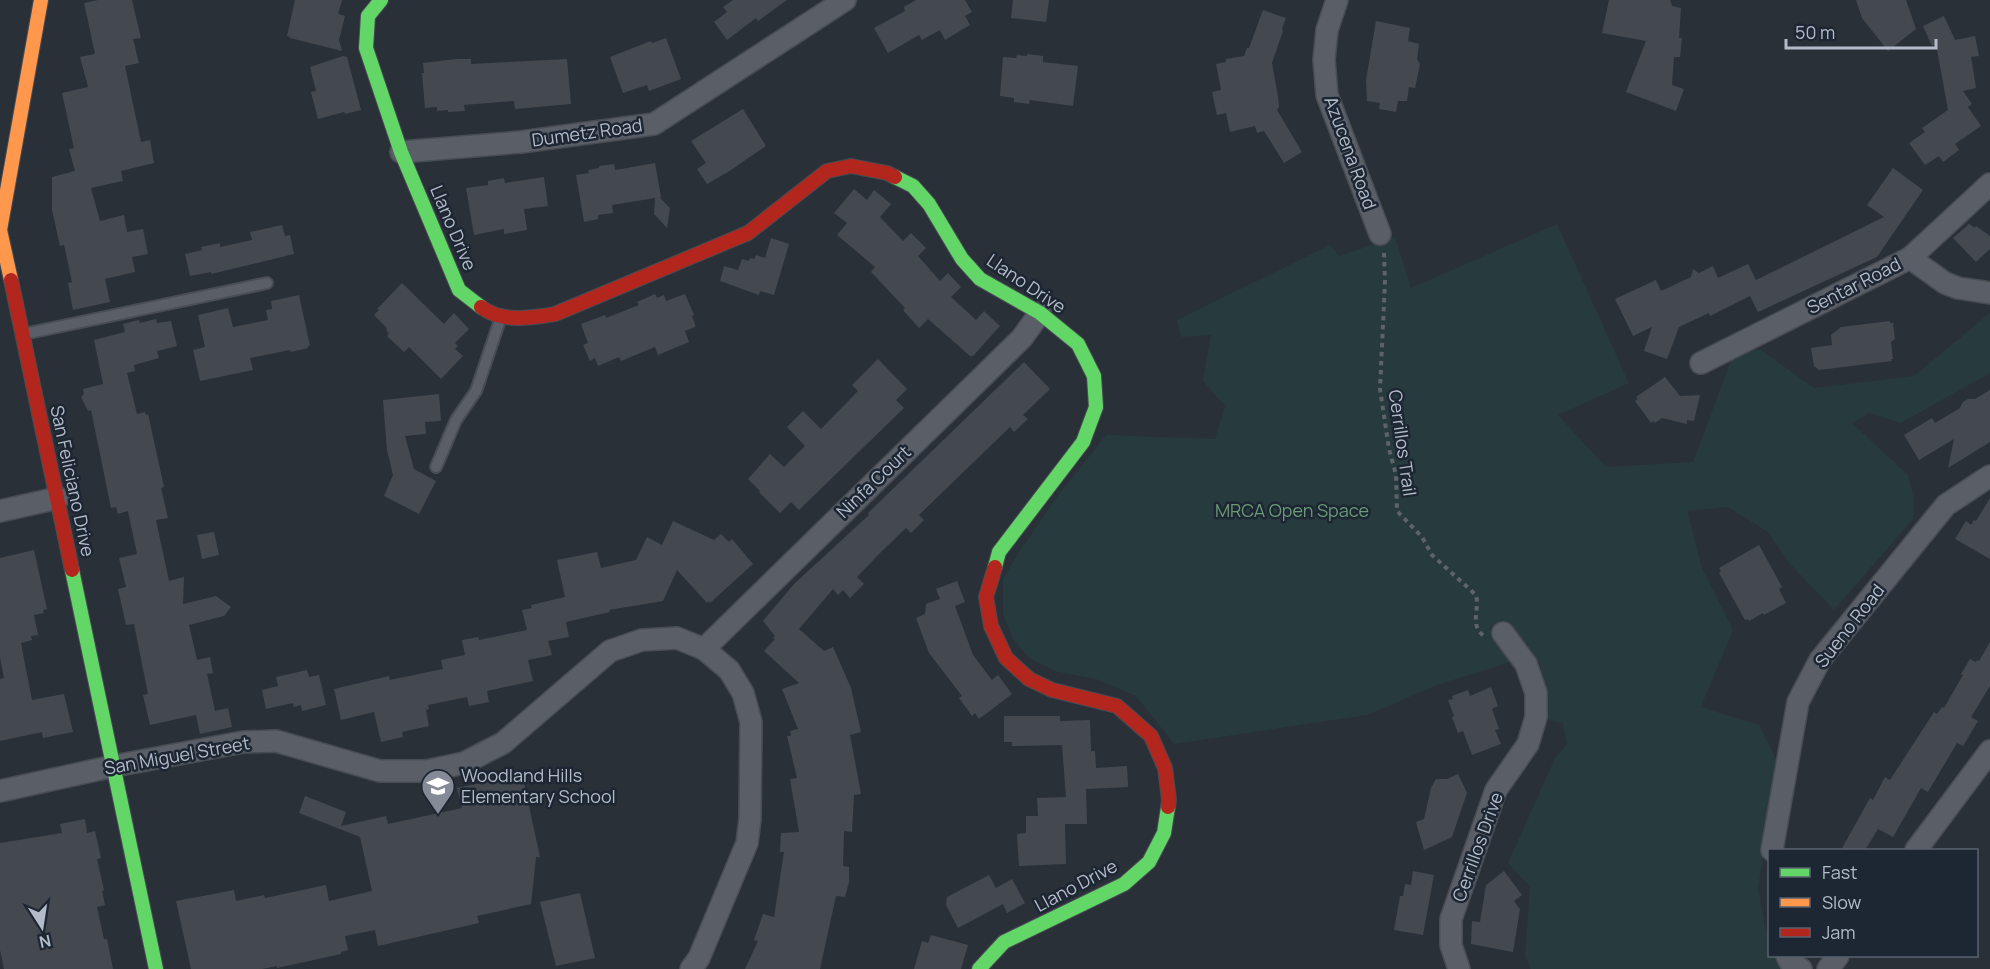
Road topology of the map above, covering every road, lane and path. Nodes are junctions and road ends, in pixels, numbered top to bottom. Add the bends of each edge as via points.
1 (41, 0) edge
2 (381, 0) edge
3 (845, 0) edge
4 (1337, 0) edge
5 (401, 152) junction
6 (1990, 184) edge
7 (0, 230) edge
8 (1380, 234) joint
9 (1910, 258) junction
10 (267, 283) dead end
11 (1990, 293) edge
12 (1040, 313) junction
13 (502, 315) junction
14 (21, 334) junction
15 (1701, 363) dead end
16 (436, 467) dead end
17 (1990, 476) edge
18 (58, 498) junction
19 (0, 511) edge
20 (1503, 633) joint
21 (704, 649) junction
22 (1990, 751) edge
23 (114, 766) junction
24 (0, 791) edge
25 (1772, 849) edge
26 (1917, 849) edge
27 (1788, 957) edge
28 (1837, 957) edge
29 (156, 969) edge
30 (691, 969) edge
31 (979, 969) edge
32 (1459, 969) edge
33 (1801, 969) edge
34 (1828, 969) edge

1 - 7 street, San Feliciano Drive
2 - 5 street, Llano Drive via 368,16 366,48
3 - 5 street, Dumetz Road via 654,124 520,142
4 - 8 street, Azucena Road via 1327,30 1327,94
5 - 13 street, Llano Drive via 459,290 489,313
6 - 9 street, Sentar Road
7 - 14 street, San Feliciano Drive
8 - 20 path, Cerrillos Trail via 1385,256 1380,389 1396,475 1397,511 1422,537 1432,555 1476,595 1478,632 1483,636
9 - 11 street via 1946,283
9 - 15 street, Sentar Road
10 - 14 lane
12 - 13 street, Llano Drive via 980,279 962,259 914,186 887,173 851,166 827,171 748,233 555,314 525,319
12 - 21 street, Ninfa Court via 1022,338
12 - 31 street, Llano Drive via 1078,344 1094,376 1096,407 1083,442 999,552 986,597 991,626 1006,658 1029,679 1052,690 1118,706 1151,736 1165,768 1169,800 1164,833 1149,862 1124,884 1004,942
13 - 16 lane via 476,390 456,420
14 - 18 street, San Feliciano Drive
17 - 25 street, Sueno Road via 1946,505 1820,660 1798,702
18 - 19 street
18 - 23 street, San Feliciano Drive
20 - 32 street, Cerrillos Drive via 1526,664 1536,693 1536,717 1528,744 1496,790 1451,919 1451,945
21 - 23 street, San Miguel Street via 677,638 642,640 610,651 503,743 464,763 426,771 380,771 276,741 243,742
21 - 30 street, San Miguel Street via 729,670 743,693 751,722 750,819 747,843
22 - 26 street
23 - 24 street, San Miguel Street
23 - 29 street, San Feliciano Drive
27 - 33 street
28 - 34 street

